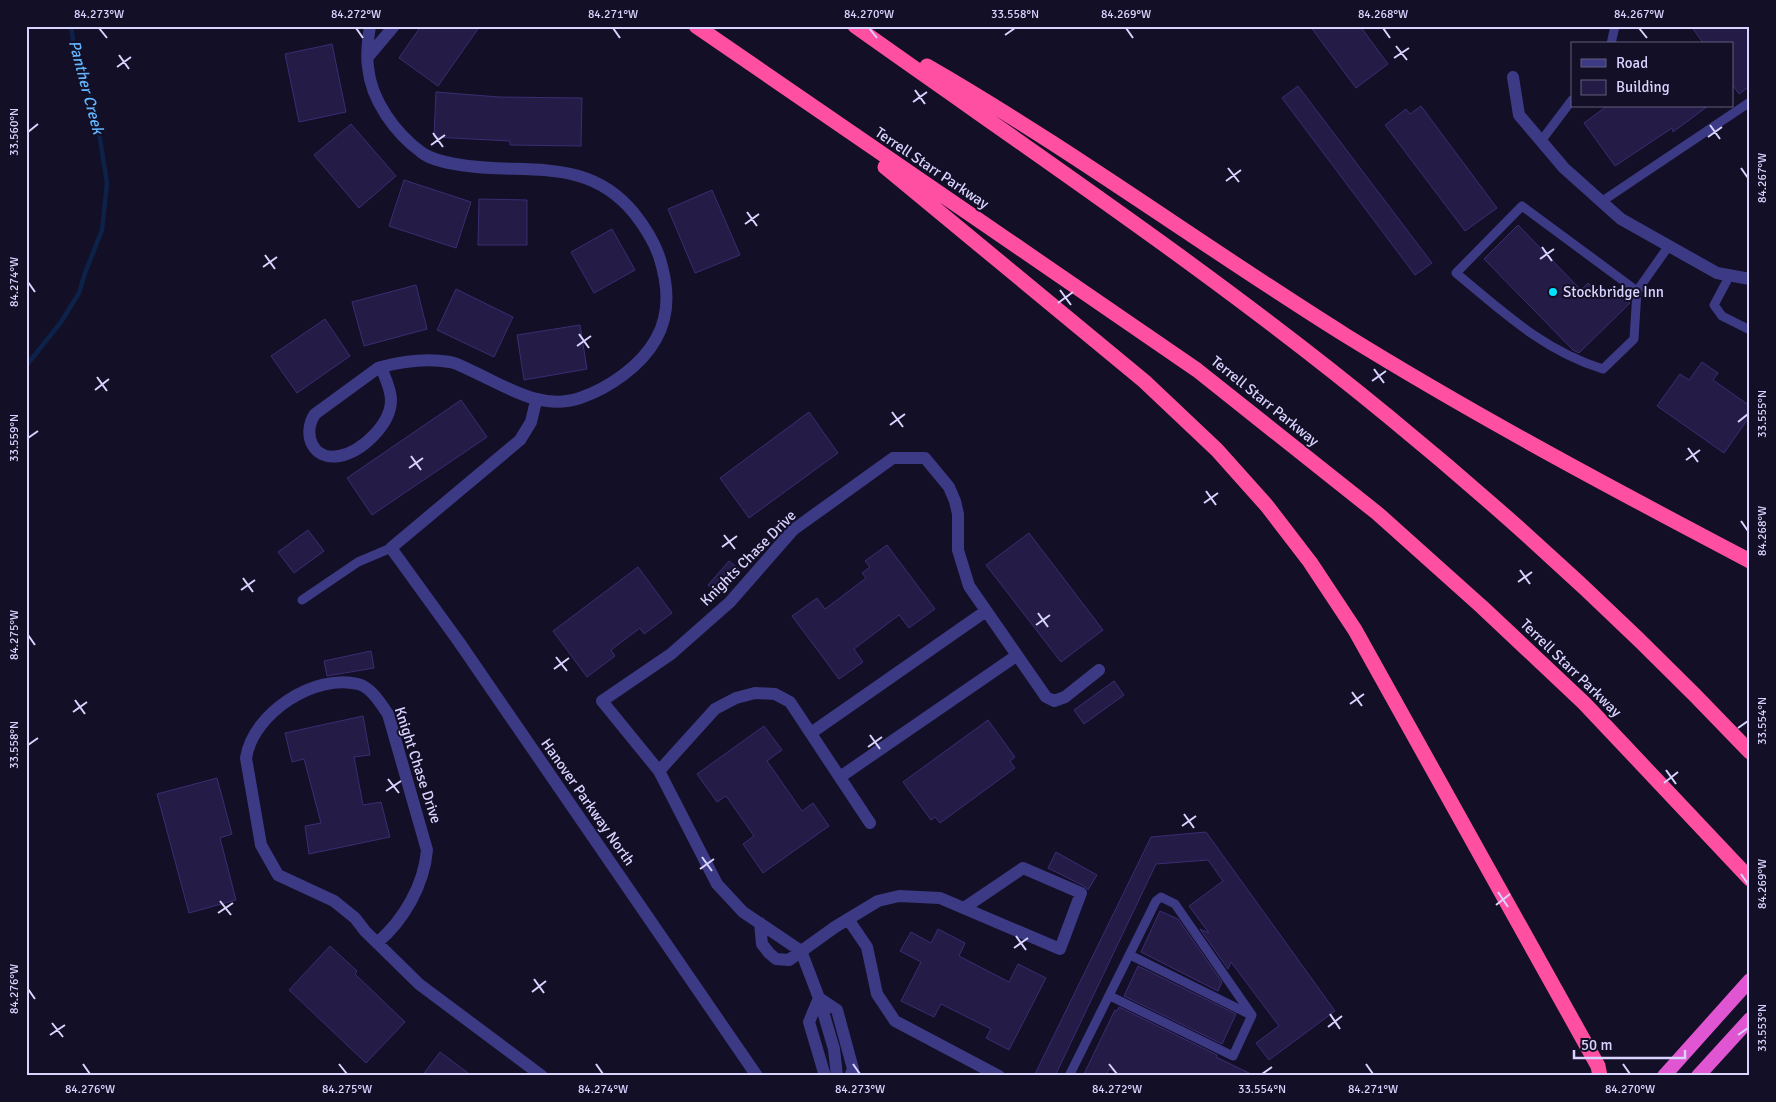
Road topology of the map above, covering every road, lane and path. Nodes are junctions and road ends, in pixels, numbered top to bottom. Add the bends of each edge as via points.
1 (370, 26) edge
2 (394, 26) edge
3 (696, 26) edge
4 (856, 26) edge
5 (1616, 26) edge
6 (1612, 42) edge
7 (368, 56) junction
8 (1513, 77) dead end
9 (1571, 101) edge
10 (1750, 102) edge
11 (814, 109) junction
12 (1541, 142) junction
13 (1601, 202) junction
14 (1668, 247) junction
15 (1730, 275) junction
16 (1750, 279) edge
17 (1636, 291) junction
18 (1750, 330) edge
19 (381, 367) junction
20 (536, 401) junction
21 (391, 548) junction
22 (1750, 561) edge
23 (302, 600) dead end
24 (986, 611) junction
25 (1016, 656) junction
26 (1099, 670) dead end
27 (811, 733) junction
28 (1750, 752) edge
29 (659, 771) junction
30 (840, 777) junction
31 (870, 823) dead end
32 (1750, 878) edge
33 (964, 908) junction
34 (848, 918) junction
35 (760, 923) junction
36 (377, 943) junction
37 (800, 951) junction
38 (1130, 955) junction
39 (1750, 980) edge
40 (1110, 996) junction
41 (819, 998) junction
42 (1252, 1015) junction
43 (1750, 1019) edge
44 (840, 1047) junction
45 (1602, 1073) edge
46 (542, 1076) edge
47 (757, 1076) edge
48 (826, 1076) edge
49 (837, 1076) edge
50 (850, 1076) edge
51 (999, 1076) edge
52 (1069, 1076) edge
53 (1664, 1076) edge
54 (1698, 1076) edge

1 - 7 street
2 - 7 street
3 - 11 highway, Terrell Starr Parkway
4 - 22 highway via 1045,136 1244,270 1448,398
4 - 28 highway via 1256,313 1388,416 1493,504 1562,568 1677,677
5 - 6 lane
7 - 20 street via 368,68 381,110 422,153 482,168 544,169 577,174 615,193 648,230 664,272 667,294 666,316 649,351 600,390 578,399 554,403
8 - 12 street via 1519,115
9 - 12 lane
10 - 13 lane
11 - 32 highway, Terrell Starr Parkway via 1198,370 1377,514 1584,703
11 - 45 highway via 1144,381 1217,450 1267,506 1310,562 1355,630
12 - 13 street
13 - 14 street
14 - 15 street via 1717,273
14 - 17 lane
15 - 16 street
15 - 18 lane via 1714,305 1722,316
17 - 17 lane via 1522,206 1456,273 1526,331 1578,361 1603,369 1634,339
19 - 19 street via 316,414 310,423 308,437 314,449 323,455 339,456 360,446 385,424 391,400
19 - 20 street via 404,360 451,362
20 - 21 street via 520,440
21 - 23 lane via 358,562
21 - 47 street, Hanover Parkway North
24 - 25 street, Knights Chase Drive
24 - 27 street
24 - 29 street, Knights Chase Drive via 969,586 958,550 958,514 949,487 925,458 893,458 793,530 730,602 671,654 602,701
25 - 26 street, Knights Chase Drive via 1046,697 1054,701
25 - 30 street
27 - 29 street via 790,702 775,694 755,693 715,709
27 - 30 street
29 - 35 street, Knights Chase Drive via 717,884 729,899
30 - 31 street
33 - 33 street via 1023,868 1081,893 1060,949
33 - 34 street via 940,898 899,896 878,901
34 - 37 street
34 - 51 street via 867,947 877,994 895,1020
35 - 37 street, Knights Chase Drive
35 - 37 street via 762,944 776,959 789,960
36 - 36 street, Knight Chase Drive via 334,902 278,875 261,845 246,758 248,746 270,712 329,682 360,684 379,700 388,714 427,850 426,865 416,893
36 - 46 street, Knight Chase Drive via 419,984
37 - 41 street
38 - 40 lane
38 - 42 lane
38 - 42 lane via 1156,901 1161,897 1167,898 1175,904
39 - 53 highway
40 - 42 lane via 1233,1056
40 - 52 lane
41 - 44 street
41 - 48 street via 809,1022
43 - 54 highway
44 - 49 street
44 - 50 street via 853,1069

